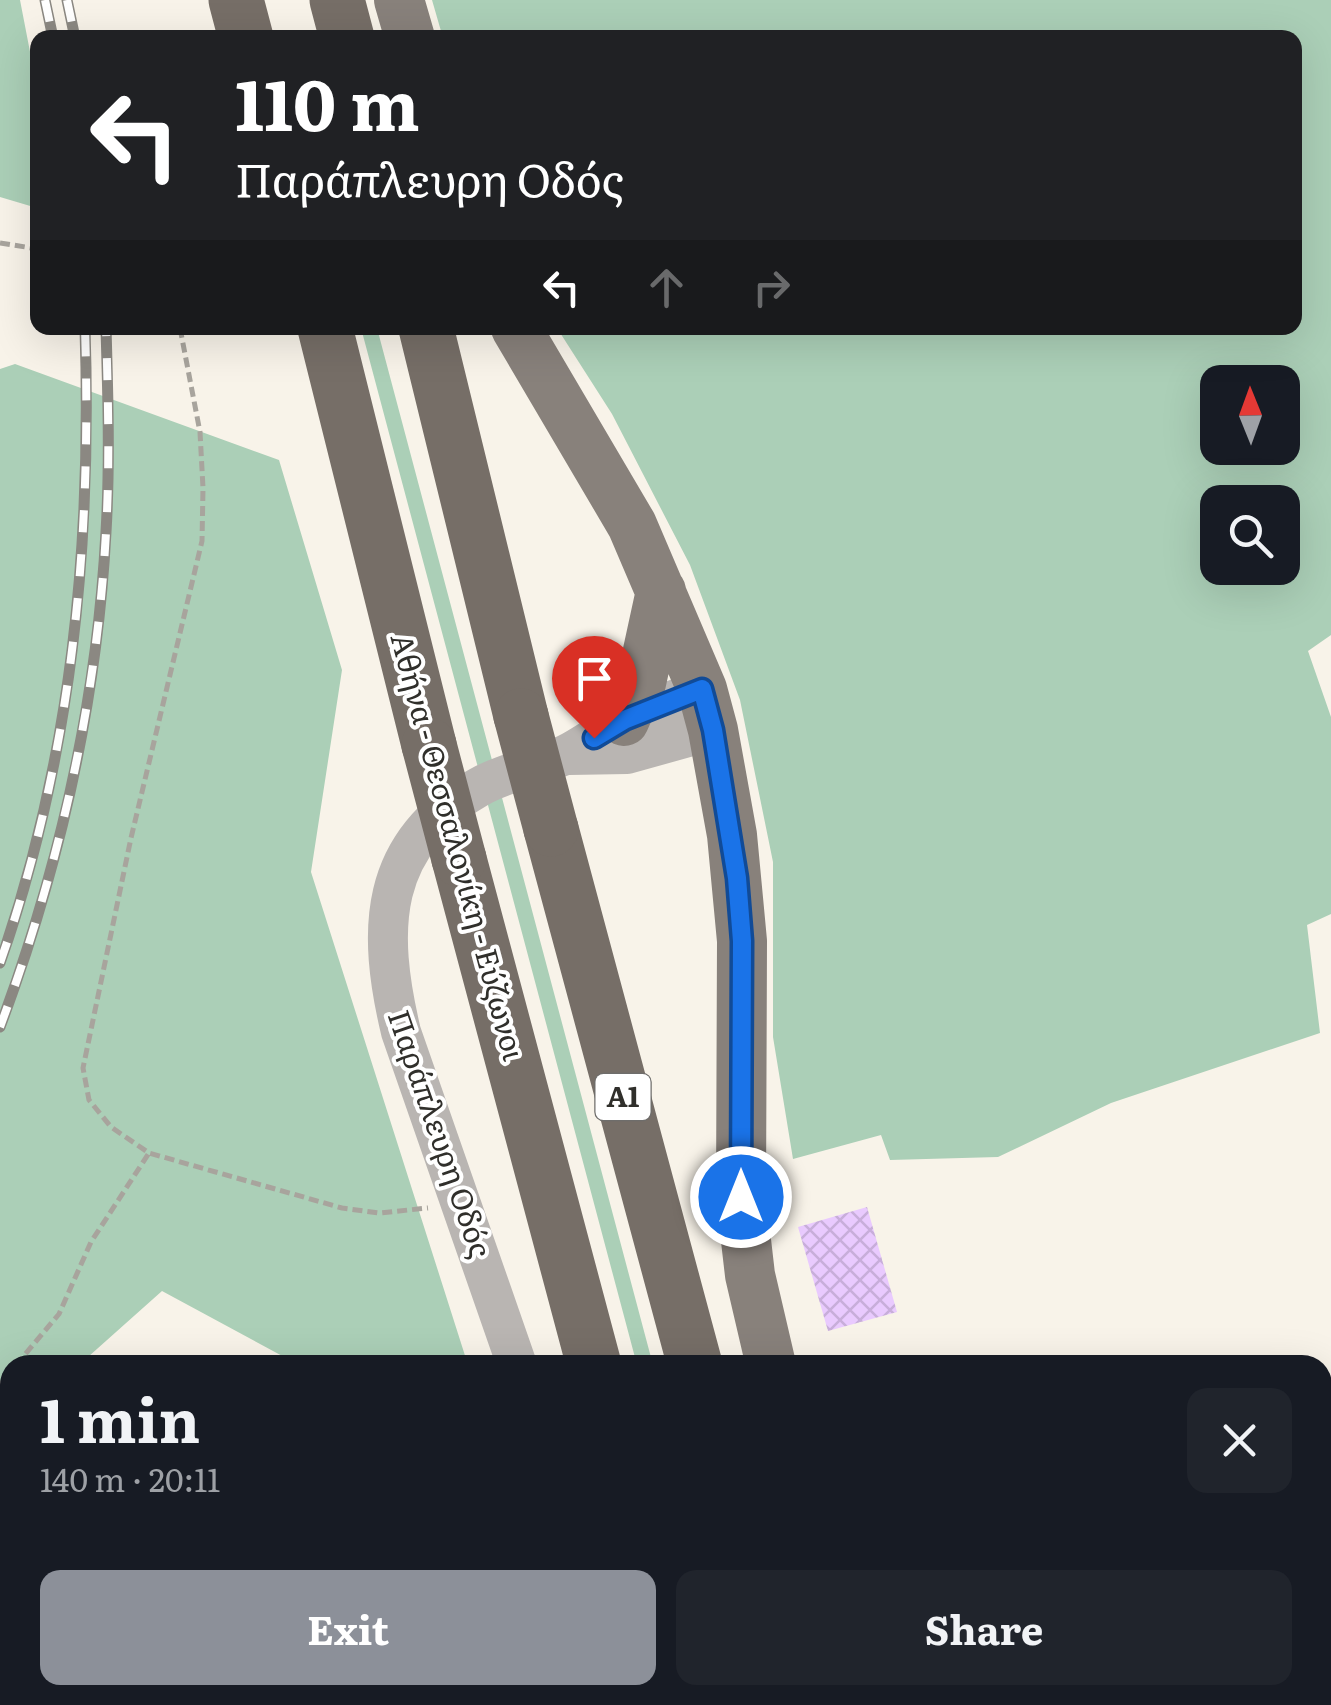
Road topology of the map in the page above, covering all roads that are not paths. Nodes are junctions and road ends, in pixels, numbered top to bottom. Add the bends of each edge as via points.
1 (236, 0) edge
2 (337, 0) edge
3 (399, 0) edge
4 (244, 30) edge
5 (345, 30) edge
6 (408, 30) edge
7 (326, 335) edge
8 (428, 335) edge
9 (520, 335) edge
10 (662, 590) junction
11 (708, 710) junction
12 (624, 720) junction
13 (566, 754) junction
14 (514, 1355) edge
15 (591, 1355) edge
16 (692, 1355) edge
17 (768, 1355) edge

1 - 4 highway
2 - 5 highway
3 - 6 main road
7 - 15 highway, Αθήνα - Θεσσαλονίκη - Εύζωνοι, bridge
8 - 16 highway, Α1, bridge
9 - 10 main road via 632,524
10 - 11 main road
10 - 12 main road via 642,683
11 - 12 street, Παράπλευρη Οδός
11 - 13 street, Παράπλευρη Οδός via 627,754
11 - 17 main road via 732,835 742,941 744,1236
12 - 13 street, Παράπλευρη Οδός
13 - 14 street, Παράπλευρη Οδός via 481,786 435,816 392,895 386,944 401,1032

